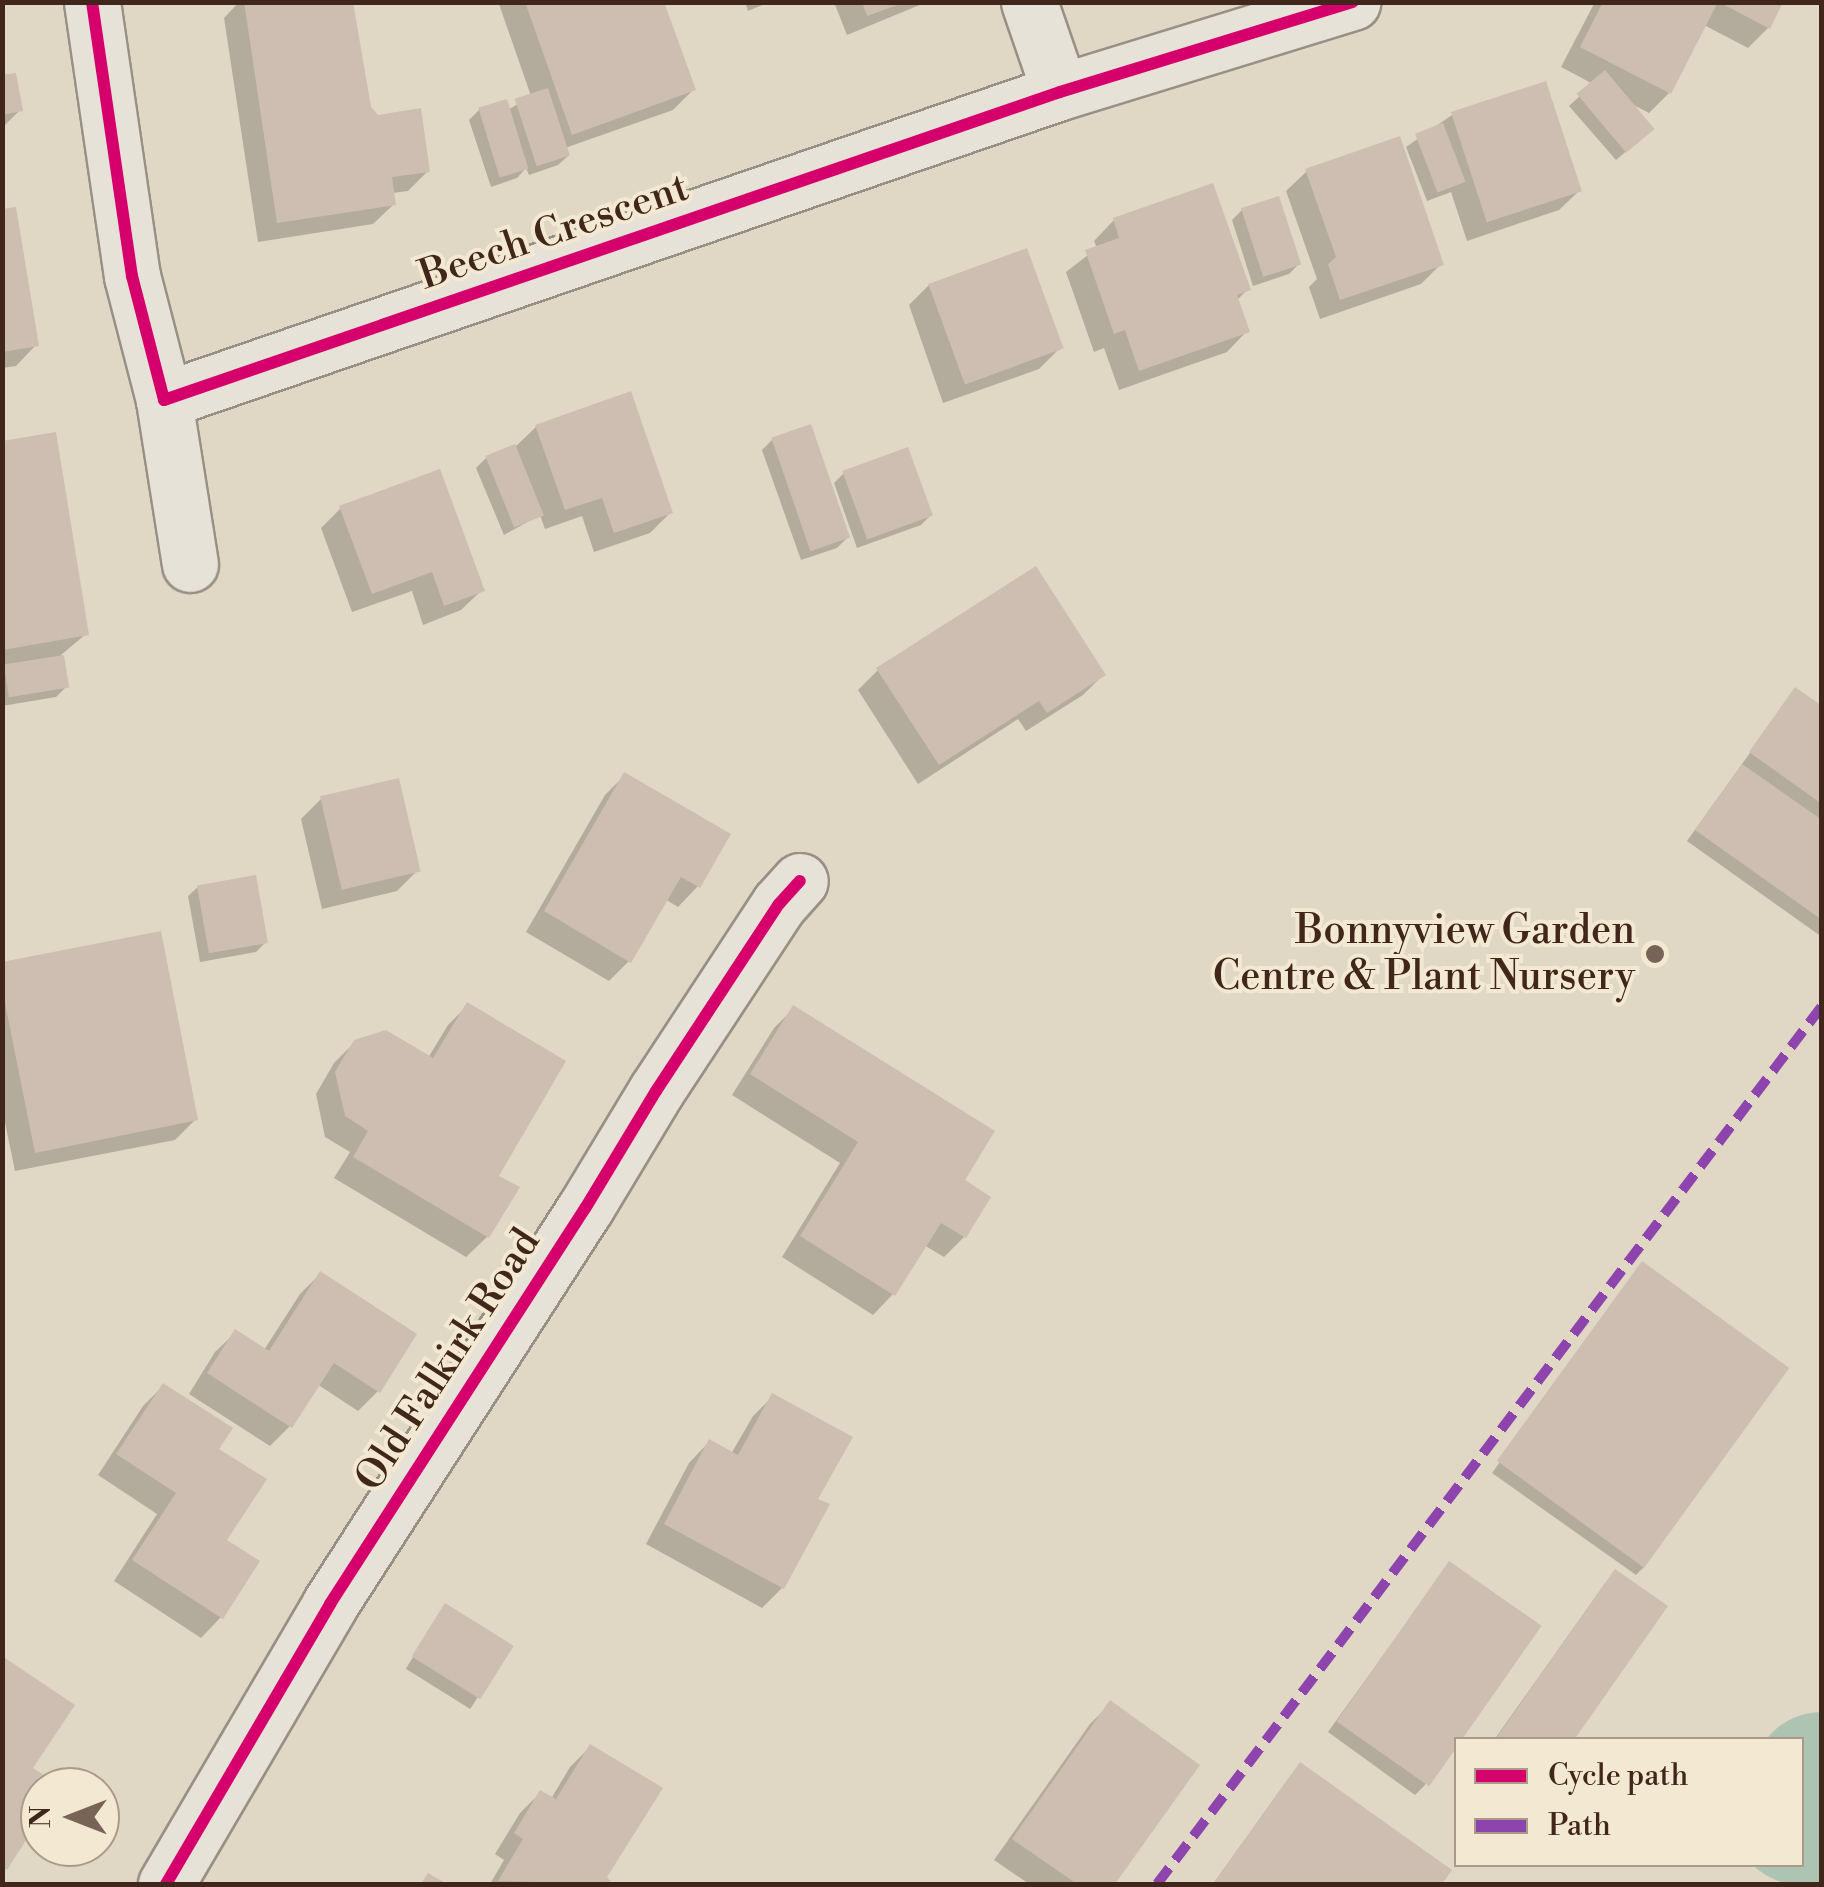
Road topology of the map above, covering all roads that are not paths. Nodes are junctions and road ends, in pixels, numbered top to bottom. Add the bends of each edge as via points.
1 (92, 2) edge
2 (1029, 2) edge
3 (1352, 2) edge
4 (1060, 92) junction
5 (164, 400) junction
6 (190, 564) dead end
7 (800, 881) dead end
8 (166, 1884) edge

1 - 5 street via 132,276
2 - 4 street
3 - 4 street, Beech Crescent
4 - 5 street, Beech Crescent
5 - 6 street
7 - 8 street, Old Falkirk Road via 656,1090 341,1587

